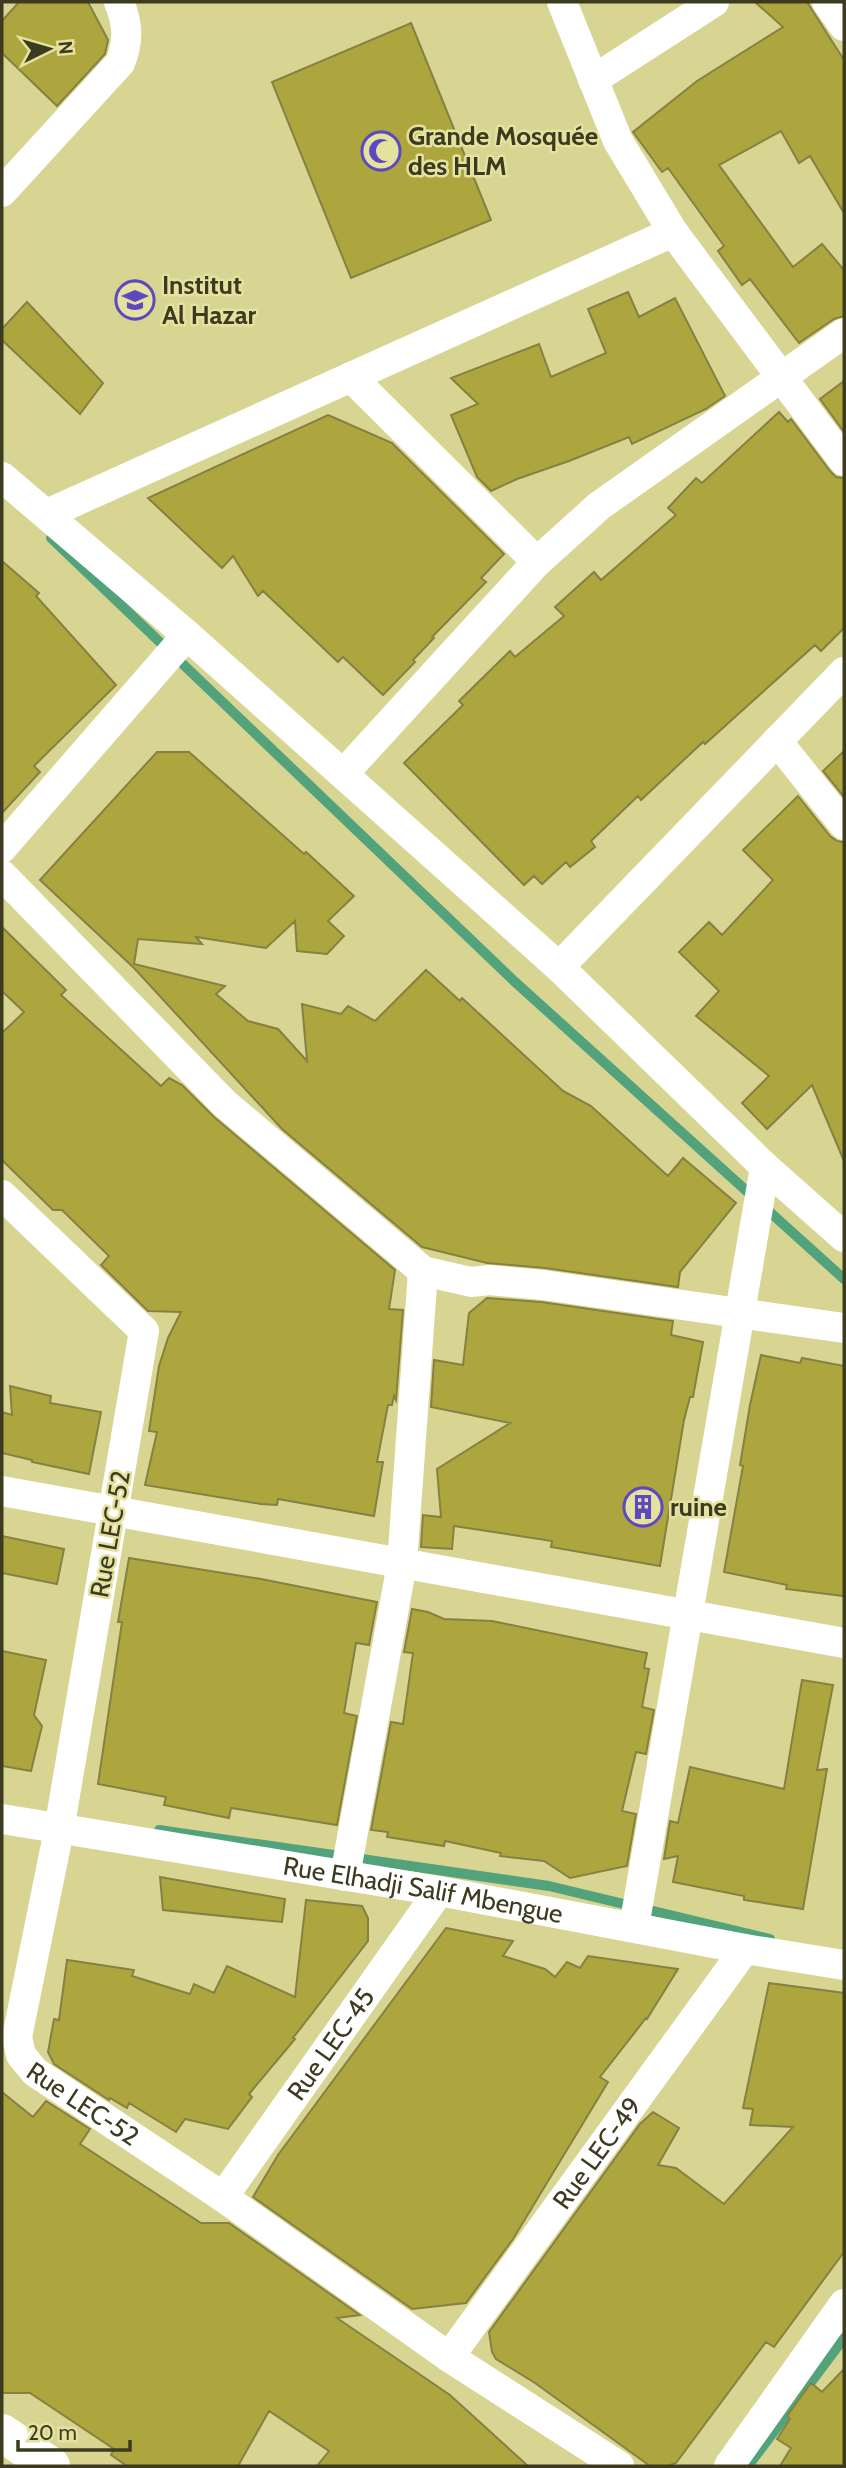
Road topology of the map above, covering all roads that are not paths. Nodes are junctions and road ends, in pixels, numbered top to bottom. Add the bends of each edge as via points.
1 (119, 2) edge
2 (562, 2) edge
3 (714, 2) edge
4 (827, 2) edge
5 (844, 26) edge
6 (593, 80) junction
7 (2, 191) edge
8 (673, 232) junction
9 (844, 333) edge
10 (780, 376) junction
11 (351, 377) junction
12 (844, 461) edge
13 (2, 477) edge
14 (47, 514) junction
15 (537, 562) junction
16 (187, 635) junction
17 (844, 672) edge
18 (778, 741) junction
19 (344, 773) junction
20 (844, 825) edge
21 (2, 848) edge
22 (2, 874) edge
23 (559, 967) junction
24 (765, 1167) junction
25 (2, 1195) edge
26 (844, 1237) edge
27 (422, 1271) junction
28 (739, 1314) junction
29 (844, 1328) edge
30 (2, 1491) edge
31 (113, 1513) junction
32 (402, 1564) junction
33 (688, 1616) junction
34 (844, 1643) edge
35 (2, 1819) edge
36 (60, 1830) junction
37 (345, 1876) junction
38 (439, 1891) junction
39 (634, 1927) junction
40 (745, 1949) junction
41 (844, 1965) edge
42 (223, 2197) junction
43 (844, 2305) edge
44 (449, 2357) junction
45 (2, 2433) edge
46 (51, 2466) edge
47 (619, 2466) edge
48 (729, 2466) edge

1 - 7 street via 126,19 127,45 120,63
2 - 6 street
3 - 6 street
4 - 5 street
6 - 8 street via 618,141
8 - 10 street
8 - 11 street
9 - 10 street
10 - 12 street
10 - 15 street via 599,506
11 - 14 street
11 - 15 street
13 - 14 street
14 - 16 street
15 - 19 street
16 - 19 street
16 - 21 street
17 - 18 street
18 - 20 street
18 - 23 street
19 - 23 street
22 - 27 street via 225,1104
23 - 24 street
24 - 26 street
24 - 28 street
25 - 31 street, Rue LEC-52 via 144,1331
27 - 28 street via 471,1282 543,1285
27 - 32 street
28 - 29 street
28 - 33 street
30 - 31 street
31 - 32 street
31 - 36 street, Rue LEC-52
32 - 33 street
32 - 37 street
33 - 34 street
33 - 39 street
35 - 36 street, Rue Elhadji Salif Mbengue
36 - 37 street, Rue Elhadji Salif Mbengue
36 - 42 street, Rue LEC-52 via 16,2037 21,2055 35,2072
37 - 38 street, Rue Elhadji Salif Mbengue
38 - 39 street, Rue Elhadji Salif Mbengue
38 - 42 street, Rue LEC-45
39 - 40 street, Rue Elhadji Salif Mbengue
40 - 41 street, Rue Elhadji Salif Mbengue
40 - 44 street, Rue LEC-49
42 - 44 street, Rue LEC-52
43 - 48 street
44 - 47 street, Rue LEC-52
45 - 46 street

